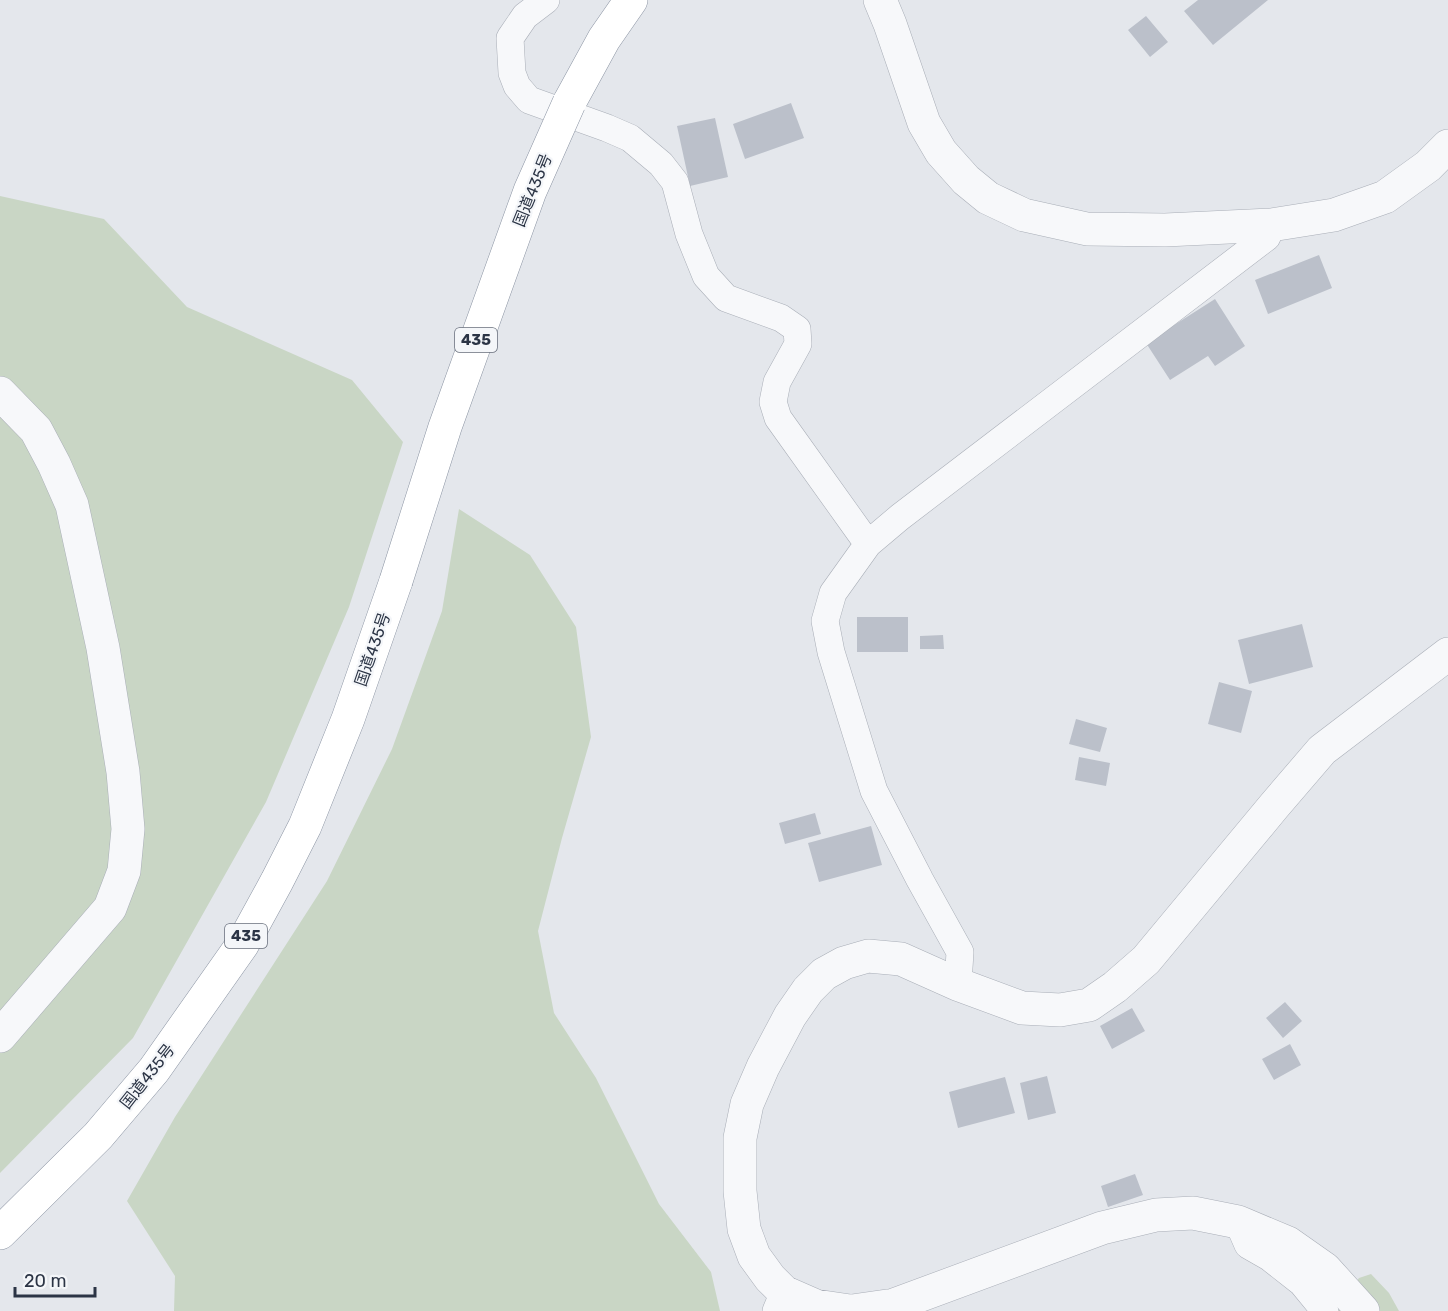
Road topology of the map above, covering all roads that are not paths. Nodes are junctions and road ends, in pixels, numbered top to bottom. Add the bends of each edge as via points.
1 (546, 0) edge
2 (631, 0) edge
3 (879, 0) edge
4 (1448, 146) edge
5 (1271, 225) junction
6 (0, 393) edge
7 (868, 544) junction
8 (1448, 654) edge
9 (957, 984) junction
10 (0, 1036) edge
11 (1238, 1222) junction
12 (0, 1233) edge
13 (780, 1301) edge
14 (851, 1311) edge
15 (1324, 1311) edge
16 (1363, 1311) edge

1 - 7 street via 525,16 510,38 512,73 517,86 529,100 630,138 661,164 675,182 706,276 726,298 797,328 798,344 777,382 773,402 778,418
2 - 12 highway, 国道435号 / 435, bridge via 604,39 569,104 526,202 445,427 348,719 305,826 242,945 154,1070 98,1136
3 - 5 street via 924,123 941,152 988,198 1024,215 1087,229
4 - 5 street via 1385,197 1334,215
5 - 7 street via 1267,237
6 - 10 street via 36,430 72,505 103,648 128,829 124,871 110,908
7 - 9 street via 833,593 825,621 831,652 874,791 960,952
8 - 9 street via 1322,750 1146,960 1089,1005 1060,1010 1022,1008
9 - 13 street via 901,959 868,957 844,963 824,974 790,1016 747,1104 740,1138 744,1229 754,1256
11 - 14 street via 1193,1213 1156,1215 1102,1228 894,1305
11 - 15 street via 1248,1245 1302,1283
11 - 16 street via 1288,1243 1316,1262
13 - 14 street

